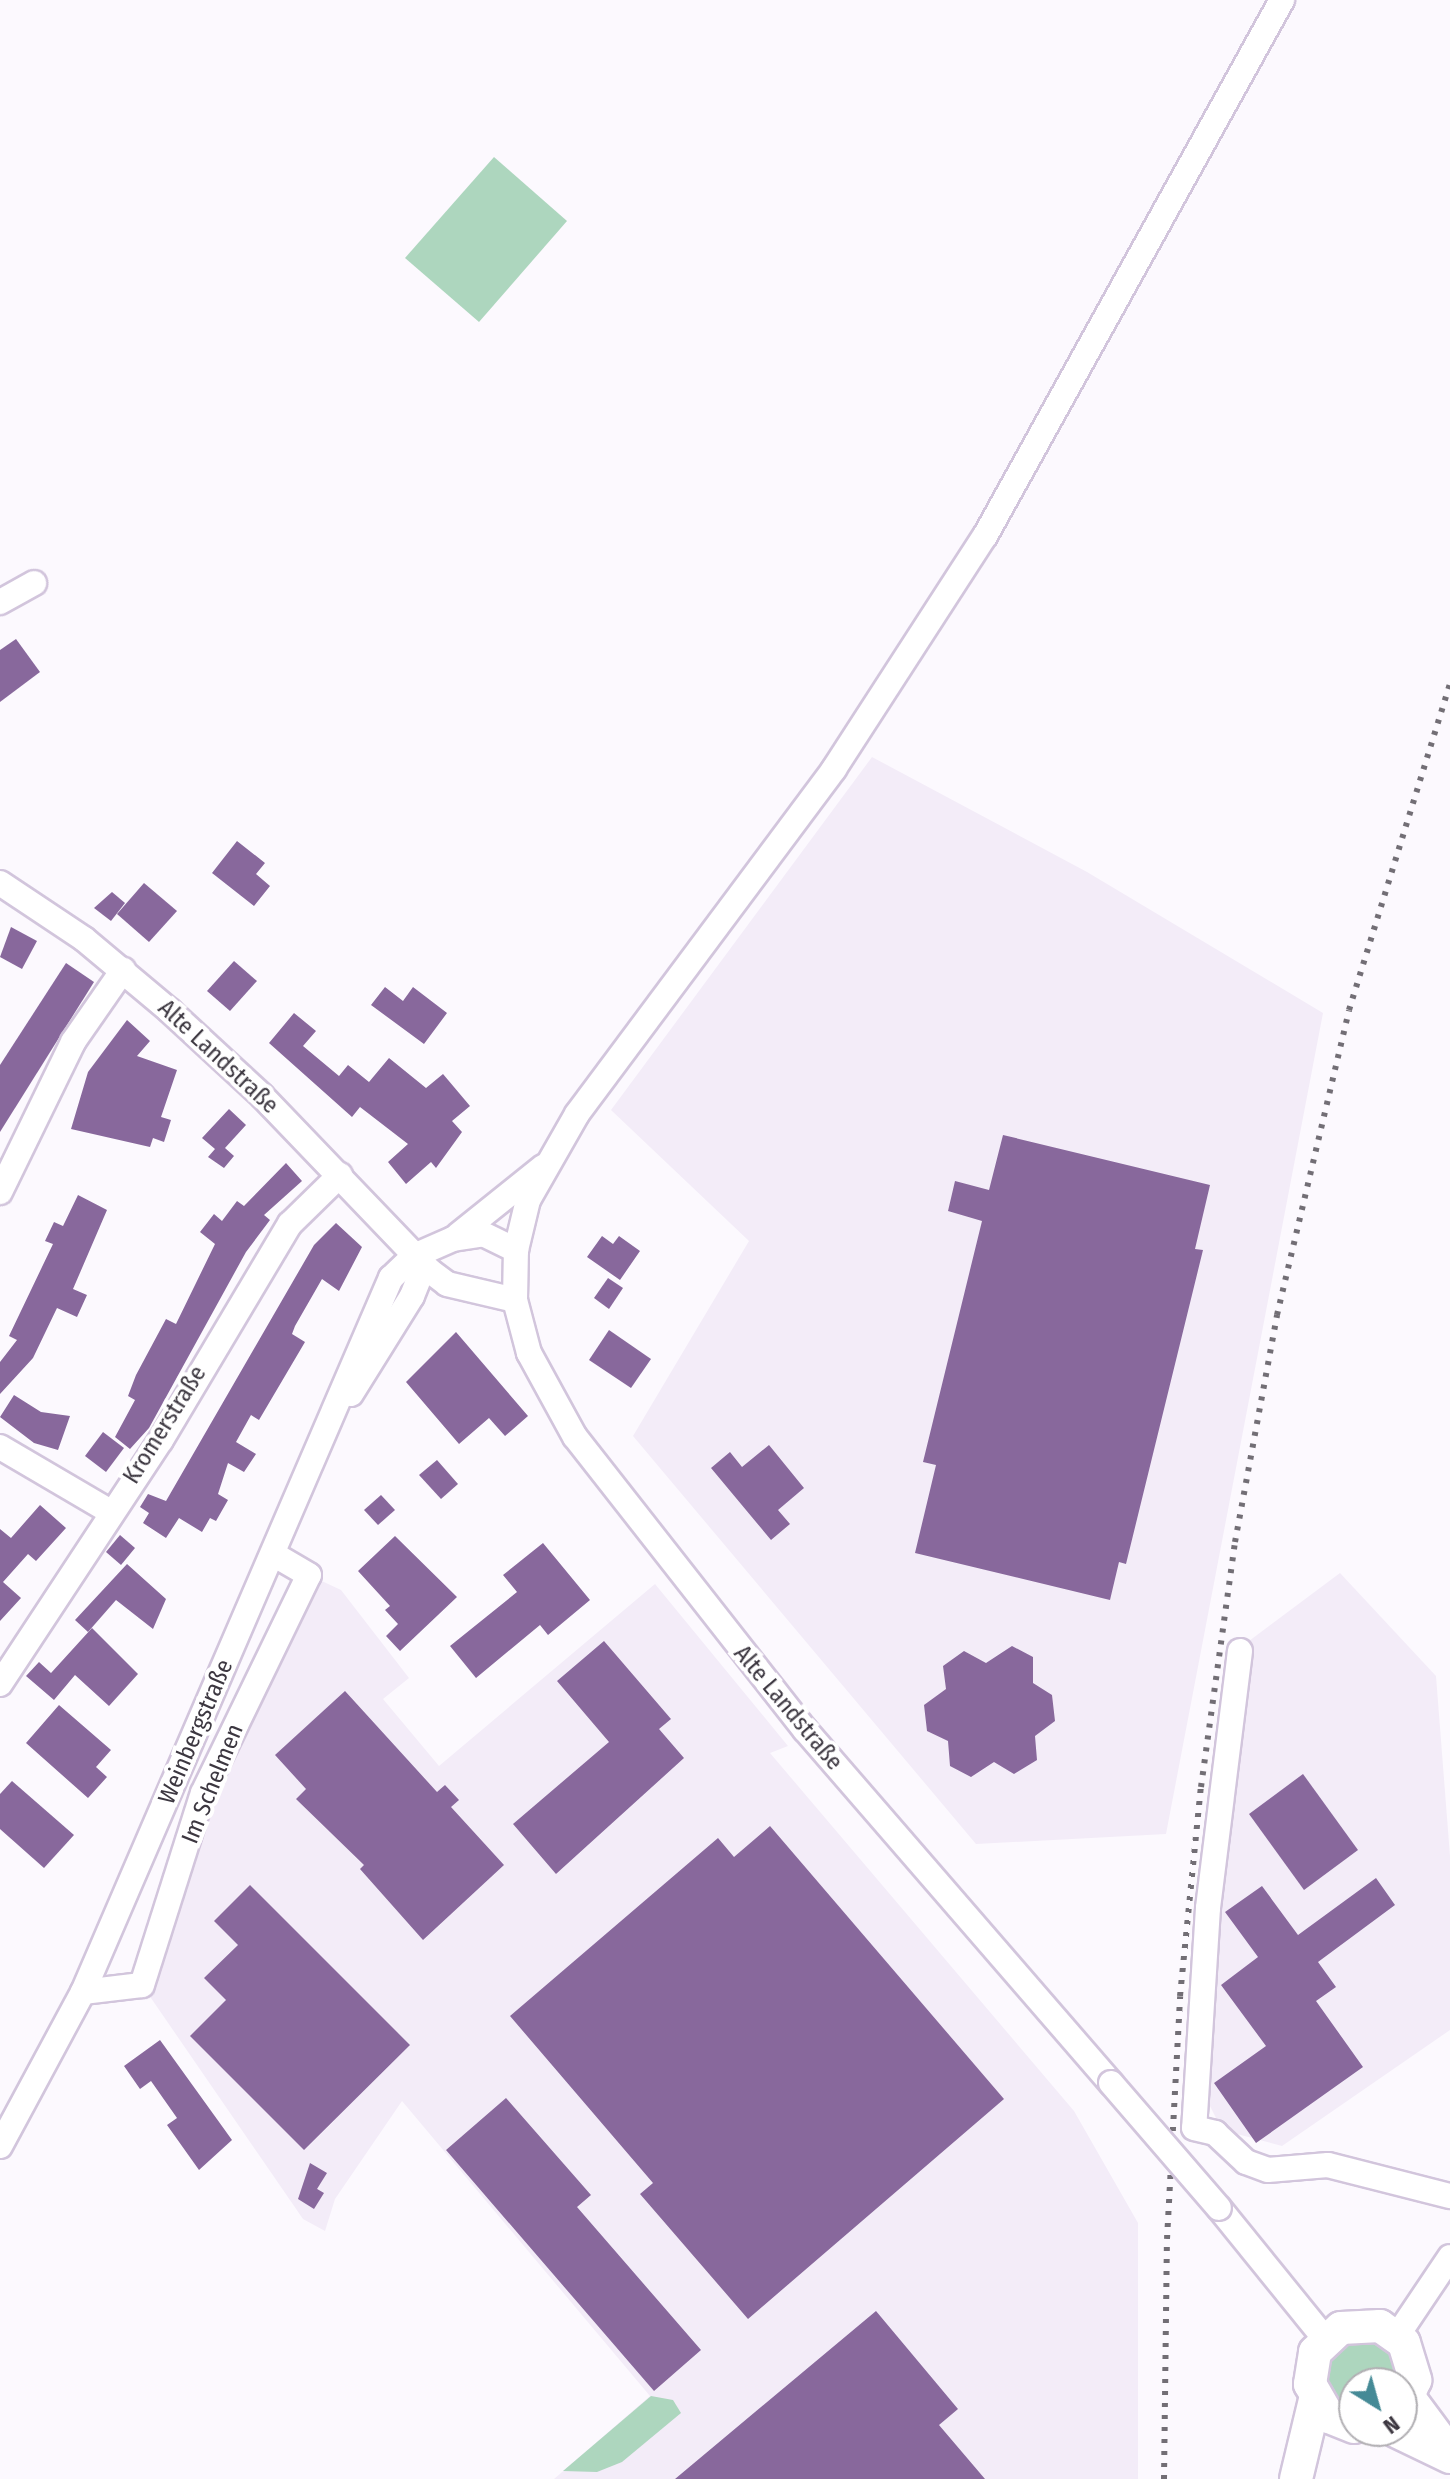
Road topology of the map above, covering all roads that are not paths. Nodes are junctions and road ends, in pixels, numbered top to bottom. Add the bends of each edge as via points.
1 (1282, 0) edge
2 (34, 583) dead end
3 (0, 602) edge
4 (0, 883) edge
5 (123, 970) junction
6 (543, 1167) junction
7 (340, 1175) junction
8 (0, 1192) edge
9 (453, 1239) junction
10 (516, 1250) junction
11 (414, 1256) junction
12 (447, 1284) junction
13 (412, 1296) junction
14 (515, 1300) junction
15 (324, 1440) junction
16 (0, 1447) edge
17 (109, 1511) junction
18 (273, 1554) junction
19 (1240, 1651) dead end
20 (0, 1684) edge
21 (83, 1992) junction
22 (0, 2146) edge
23 (1450, 2196) edge
24 (1450, 2257) edge
25 (1397, 2336) junction
26 (1325, 2339) junction
27 (1413, 2367) edge
28 (1315, 2400) junction
29 (1338, 2417) edge
30 (1418, 2418) edge
31 (1418, 2441) edge
32 (1338, 2443) edge
33 (1450, 2455) edge
34 (1296, 2479) edge
35 (1308, 2479) edge

1 - 6 street via 1058,409 916,646
2 - 3 street
4 - 5 street, Alte Landstraße
5 - 7 street, Alte Landstraße
5 - 8 street via 73,1042
6 - 9 street
6 - 10 street, Alte Landstraße
7 - 11 street, Alte Landstraße
7 - 17 street, Kromerstraße via 290,1224 161,1440
9 - 10 street via 483,1234
9 - 11 street
10 - 14 street, Alte Landstraße
11 - 12 street, Alte Landstraße
11 - 13 street via 420,1276
11 - 15 street via 391,1278 359,1342
12 - 13 street
12 - 14 street, Alte Landstraße
13 - 15 street
14 - 26 street, Alte Landstraße, bridge via 548,1393 608,1481 805,1730 1219,2208
15 - 18 street, Weinbergstraße
16 - 17 street
17 - 20 street, Kromerstraße
18 - 21 street, Weinbergstraße
18 - 21 street, Im Schelmen via 309,1575 203,1793 142,1985
19 - 23 street via 1201,1991 1194,2128 1215,2133 1246,2162 1268,2170 1328,2165
21 - 22 street, Weinbergstraße
24 - 25 street
25 - 26 main road via 1360,2323
25 - 27 main road
26 - 28 main road via 1310,2368
28 - 29 main road
28 - 34 main road
30 - 33 main road
31 - 33 main road
32 - 35 main road

